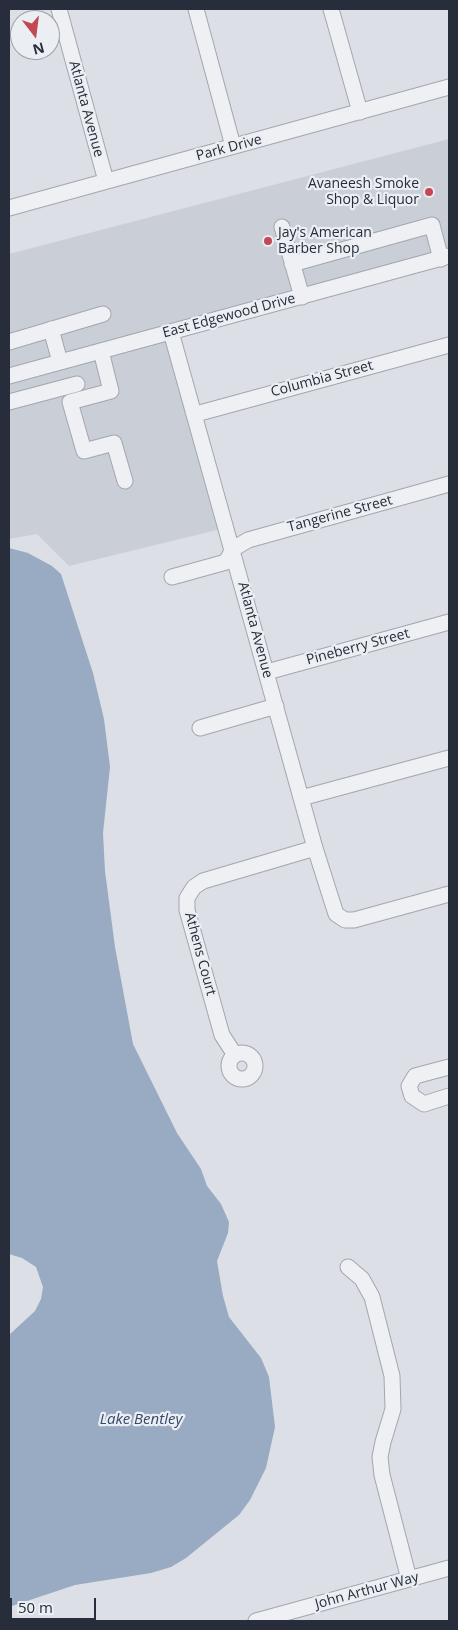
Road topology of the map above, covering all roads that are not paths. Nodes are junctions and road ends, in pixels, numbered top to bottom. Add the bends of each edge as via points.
1 (59, 9) edge
2 (196, 9) edge
3 (332, 9) edge
4 (449, 87) edge
5 (360, 112) junction
6 (233, 146) junction
7 (106, 181) junction
8 (9, 208) edge
9 (282, 227) dead end
10 (445, 258) edge
11 (292, 264) junction
12 (302, 297) junction
13 (103, 314) dead end
14 (50, 329) junction
15 (171, 332) junction
16 (9, 342) edge
17 (449, 344) edge
18 (100, 351) junction
19 (61, 362) junction
20 (9, 376) edge
21 (77, 384) junction
22 (58, 389) junction
23 (81, 400) junction
24 (13, 401) edge
25 (196, 414) junction
26 (125, 481) dead end
27 (449, 484) edge
28 (233, 549) junction
29 (172, 577) dead end
30 (449, 622) edge
31 (267, 672) junction
32 (276, 706) junction
33 (200, 728) dead end
34 (449, 758) edge
35 (302, 798) junction
36 (315, 848) junction
37 (449, 894) edge
38 (235, 1056) dead end
39 (449, 1067) edge
40 (449, 1096) edge
41 (348, 1267) dead end
42 (449, 1568) edge
43 (409, 1579) junction
44 (256, 1621) edge

1 - 7 street, Atlanta Avenue
2 - 6 street
3 - 5 street
4 - 5 street, Park Drive
5 - 6 street, Park Drive
6 - 7 street, Park Drive
7 - 8 street, Park Drive
9 - 11 street
10 - 11 street via 432,225
10 - 12 street, East Edgewood Drive
11 - 12 street
12 - 15 street, East Edgewood Drive
13 - 14 street
14 - 16 street
14 - 19 street
15 - 18 street, East Edgewood Drive
15 - 25 street, Atlanta Avenue
17 - 25 street, Columbia Street
18 - 19 street, East Edgewood Drive
18 - 23 street via 111,391
19 - 20 street, East Edgewood Drive
19 - 21 street
19 - 22 street
20 - 24 street
21 - 22 street
21 - 23 street
22 - 24 street
23 - 26 street via 70,402 84,451 114,443
25 - 28 street, Atlanta Avenue
27 - 28 street, Tangerine Street via 248,540
28 - 29 street, Tangerine Street via 226,562
28 - 31 street, Atlanta Avenue
30 - 31 street, Pineberry Street
31 - 32 street, Atlanta Avenue
32 - 33 street
32 - 35 street, Atlanta Avenue
34 - 35 street
35 - 36 street, Atlanta Avenue
36 - 37 street, Atlanta Avenue via 336,914 348,920
36 - 38 street, Athens Court via 203,880 188,898 187,910 222,1035
39 - 40 street via 415,1076 409,1086 412,1096 424,1104
41 - 43 street via 362,1279 372,1298 392,1376 393,1409 382,1450 382,1475
42 - 43 street, John Arthur Way
43 - 44 street, John Arthur Way

